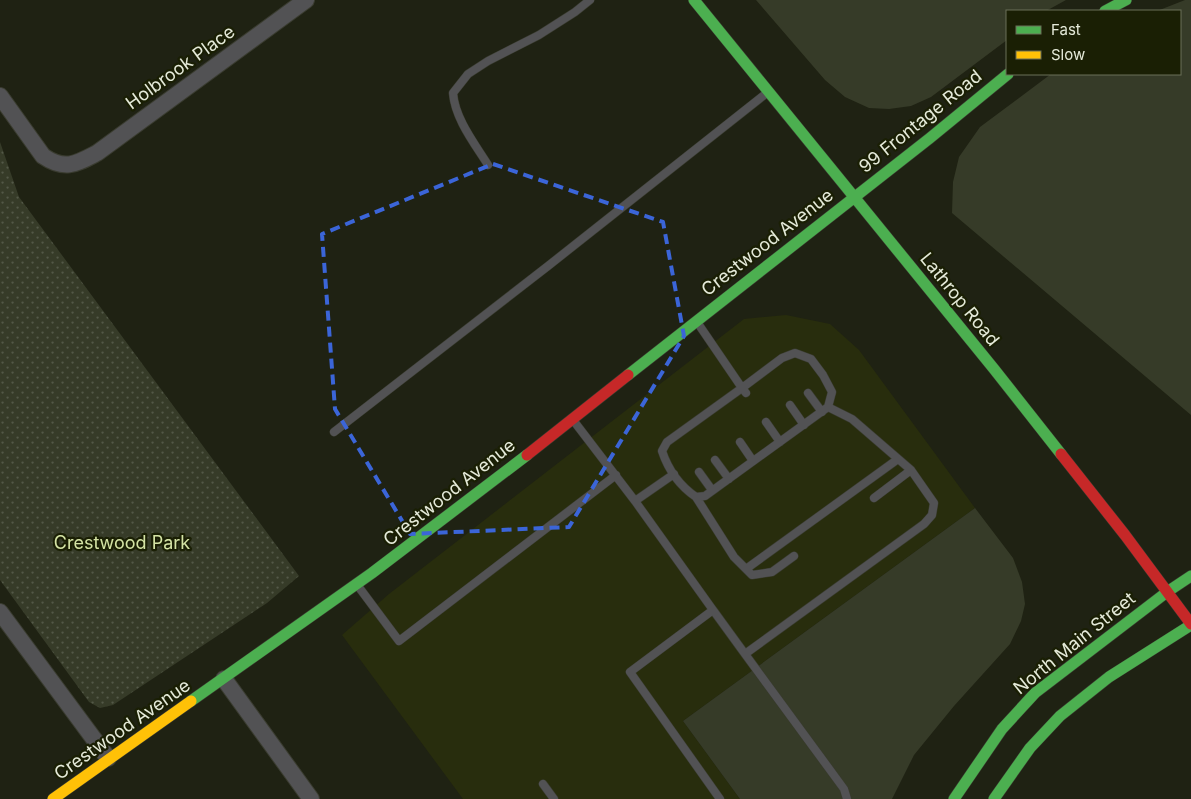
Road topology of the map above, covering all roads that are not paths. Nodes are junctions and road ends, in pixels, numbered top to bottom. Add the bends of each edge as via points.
1 (306, 0) edge
2 (590, 0) edge
3 (694, 0) edge
4 (1126, 0) edge
5 (1108, 10) edge
6 (1007, 75) edge
7 (770, 91) junction
8 (0, 96) edge
9 (488, 165) dead end
10 (854, 196) junction
11 (696, 320) junction
12 (744, 391) junction
13 (808, 392) dead end
14 (790, 405) dead end
15 (825, 410) junction
16 (572, 418) junction
17 (766, 422) dead end
18 (804, 425) junction
19 (334, 432) dead end
20 (740, 442) dead end
21 (780, 442) junction
22 (898, 459) junction
23 (715, 460) dead end
24 (753, 461) junction
25 (911, 470) junction
26 (699, 472) dead end
27 (674, 474) junction
28 (616, 475) junction
29 (729, 479) junction
30 (712, 490) junction
31 (696, 497) junction
32 (874, 498) dead end
33 (635, 501) junction
34 (794, 556) dead end
35 (746, 569) junction
36 (1191, 576) edge
37 (357, 584) junction
38 (1167, 592) junction
39 (713, 610) junction
40 (0, 612) edge
41 (1191, 625) edge
42 (745, 654) junction
43 (224, 679) junction
44 (108, 758) junction
45 (543, 784) dead end
46 (53, 799) edge
47 (311, 799) edge
48 (554, 799) edge
49 (720, 799) edge
50 (847, 799) edge
51 (954, 799) edge
52 (994, 799) edge

1 - 8 street, Holbrook Place via 76,164 53,162 43,156
2 - 9 lane via 539,35 468,74 454,93 459,115
3 - 7 main road, Lathrop Road
4 - 5 main road
6 - 10 main road, 99 Frontage Road
7 - 10 main road, Lathrop Road
7 - 19 lane
10 - 11 main road, Crestwood Avenue
10 - 38 main road, Lathrop Road
11 - 12 lane
11 - 16 main road, Crestwood Avenue
12 - 15 lane via 794,353 811,359 823,375 832,392
12 - 27 lane via 675,440 666,442 662,451
13 - 15 lane
14 - 18 lane
15 - 18 lane
15 - 22 lane via 852,419
16 - 28 lane
16 - 37 main road, Crestwood Avenue
17 - 21 lane
18 - 21 lane
20 - 24 lane
21 - 24 lane
22 - 25 lane
22 - 35 lane
23 - 29 lane
24 - 29 lane
25 - 32 lane
25 - 42 lane via 934,503 932,515 924,524
26 - 30 lane
27 - 31 lane
27 - 33 lane
28 - 33 lane
28 - 37 lane via 399,641
29 - 30 lane
30 - 31 lane via 705,496
31 - 35 lane
33 - 39 lane
34 - 35 lane via 772,572 752,575
36 - 38 main road, North Main Street
37 - 43 main road, Crestwood Avenue
38 - 41 main road, Lathrop Road
38 - 51 main road, North Main Street via 1029,699 1002,729
39 - 42 lane
39 - 49 lane via 630,672
40 - 44 street
41 - 52 main road via 1109,677 1060,716 1030,748
42 - 50 lane via 844,789
43 - 44 main road, Crestwood Avenue
43 - 47 street
44 - 46 main road, Crestwood Avenue
45 - 48 lane

